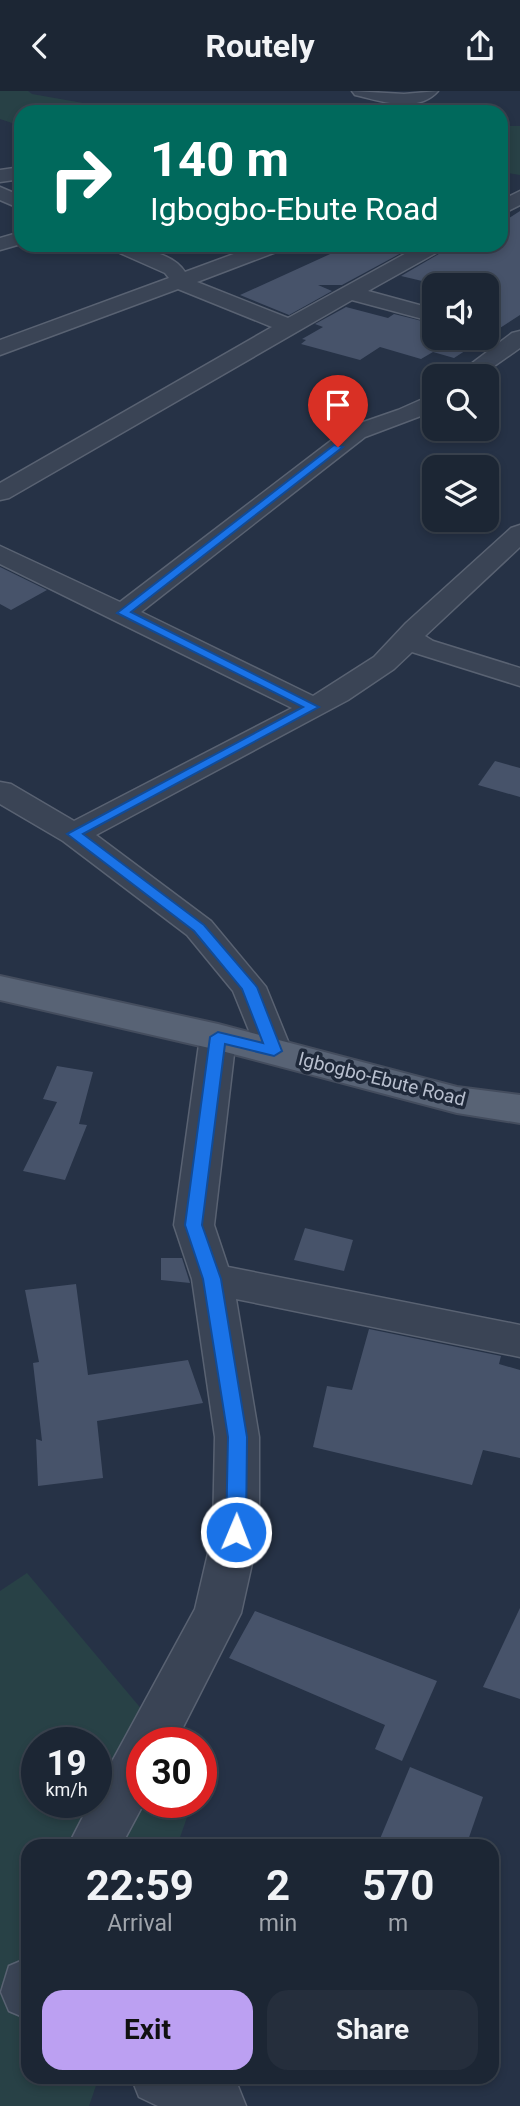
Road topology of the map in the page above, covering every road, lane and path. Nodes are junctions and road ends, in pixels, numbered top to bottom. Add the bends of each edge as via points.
1 (360, 91) edge
2 (429, 91) edge
3 (134, 252) edge
4 (260, 252) edge
5 (424, 252) edge
6 (182, 283) junction
7 (352, 293) junction
8 (422, 313) edge
9 (289, 326) junction
10 (499, 334) edge
11 (518, 339) edge
12 (0, 348) edge
13 (483, 364) edge
14 (422, 408) edge
15 (0, 493) edge
16 (520, 533) edge
17 (0, 554) edge
18 (123, 613) junction
19 (410, 639) junction
20 (520, 677) edge
21 (313, 707) junction
22 (0, 791) edge
23 (74, 834) junction
24 (0, 988) edge
25 (218, 1037) junction
26 (274, 1051) junction
27 (520, 1109) edge
28 (212, 1279) junction
29 (520, 1341) edge
30 (157, 1727) edge
31 (126, 1787) edge
32 (98, 1839) edge
33 (173, 2084) edge
34 (218, 2106) edge

1 - 2 street via 406,100
3 - 6 street via 173,269
4 - 6 street
5 - 7 street
6 - 9 street
6 - 12 street
7 - 8 street
7 - 9 street
9 - 15 street
10 - 11 street
11 - 13 street
14 - 18 street via 357,432
16 - 19 street
17 - 18 street
18 - 21 street
19 - 20 street
19 - 21 street via 368,674
21 - 23 street
22 - 23 street
23 - 26 street via 199,928 249,987
24 - 25 main road, Igbogbo-Ebute Road
25 - 26 main road, Igbogbo-Ebute Road
25 - 28 street via 194,1225
26 - 27 main road, Igbogbo-Ebute Road via 457,1100
28 - 29 street
28 - 30 street via 237,1437 236,1532 218,1613
31 - 32 street
33 - 34 street

